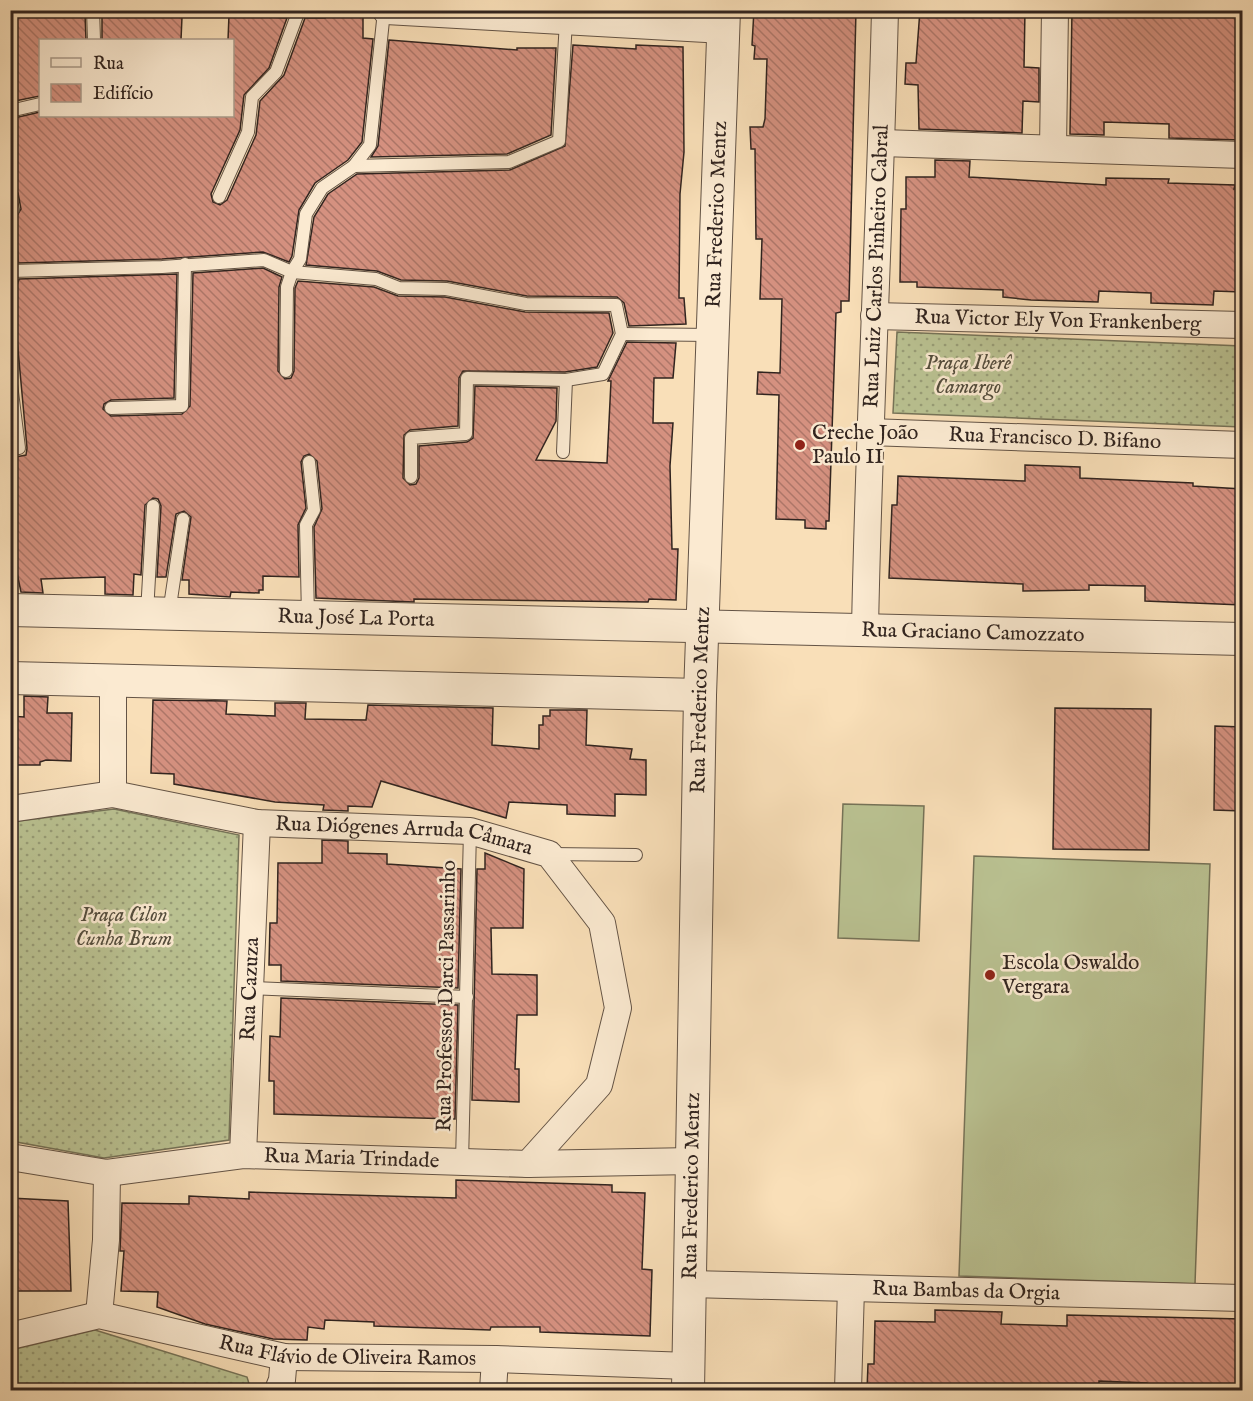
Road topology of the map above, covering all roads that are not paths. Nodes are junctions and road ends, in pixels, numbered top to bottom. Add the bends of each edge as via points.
1 (93, 10) edge
2 (299, 10) edge
3 (885, 10) edge
4 (1055, 10) edge
5 (384, 11) edge
6 (724, 20) edge
7 (566, 21) junction
8 (94, 39) edge
9 (39, 104) edge
10 (10, 111) edge
11 (882, 143) junction
12 (1053, 148) junction
13 (1242, 155) edge
14 (354, 166) junction
15 (10, 195) edge
16 (219, 197) dead end
17 (13, 210) dead end
18 (185, 264) junction
19 (292, 272) junction
20 (10, 283) edge
21 (874, 316) junction
22 (1242, 325) edge
23 (622, 334) junction
24 (714, 335) junction
25 (286, 371) dead end
26 (10, 376) edge
27 (566, 380) junction
28 (111, 408) dead end
29 (869, 432) junction
30 (1242, 445) edge
31 (19, 448) dead end
32 (563, 452) dead end
33 (309, 462) dead end
34 (411, 477) dead end
35 (153, 506) dead end
36 (183, 519) dead end
37 (10, 610) edge
38 (158, 614) junction
39 (308, 616) junction
40 (704, 625) junction
41 (865, 629) junction
42 (1242, 639) edge
43 (10, 678) edge
44 (113, 682) junction
45 (700, 695) junction
46 (113, 794) junction
47 (10, 809) edge
48 (257, 823) junction
49 (470, 831) junction
50 (549, 854) junction
51 (636, 855) dead end
52 (251, 988) junction
53 (467, 997) junction
54 (243, 1155) junction
55 (10, 1157) edge
56 (693, 1161) junction
57 (462, 1162) junction
58 (528, 1164) junction
59 (107, 1173) junction
60 (690, 1284) junction
61 (851, 1288) junction
62 (1242, 1298) edge
63 (99, 1315) junction
64 (10, 1336) edge
65 (284, 1357) junction
66 (495, 1359) junction
67 (688, 1378) edge
68 (278, 1390) edge
69 (493, 1390) edge
70 (848, 1390) edge

1 - 8 lane
2 - 16 lane via 276,72 252,96 248,132
3 - 11 street, Rua Luiz Carlos Pinheiro Cabral
4 - 12 street
5 - 7 street
5 - 14 lane via 370,145
6 - 7 street
6 - 24 street, Rua Frederico Mentz
7 - 14 lane via 559,141 509,162
9 - 10 lane
11 - 12 street
11 - 21 street, Rua Luiz Carlos Pinheiro Cabral
12 - 13 street
14 - 19 lane via 322,188 306,214 300,259
15 - 17 lane
18 - 19 lane via 264,260
18 - 20 lane via 11,271
18 - 28 lane via 182,406
19 - 23 lane via 376,279 399,288 446,289 526,304 616,305
19 - 25 lane via 287,287
21 - 22 street, Rua Victor Ely Von Frankenberg
21 - 29 street, Rua Luiz Carlos Pinheiro Cabral
23 - 24 lane
23 - 27 lane via 603,374
24 - 40 street, Rua Frederico Mentz
26 - 31 lane
27 - 32 lane
27 - 34 lane via 467,378 466,434 411,438
29 - 30 street, Rua Francisco D. Bifano
29 - 41 street, Rua Luiz Carlos Pinheiro Cabral
33 - 39 lane via 314,510 306,525
35 - 38 lane
36 - 38 lane
37 - 38 street, Rua José La Porta
38 - 39 street, Rua José La Porta
39 - 40 street, Rua José La Porta
40 - 41 street, Rua Graciano Camozzato
40 - 45 street, Rua Frederico Mentz
41 - 42 street, Rua Graciano Camozzato
43 - 44 street
44 - 45 street
44 - 46 street
45 - 56 street, Rua Frederico Mentz
46 - 47 street, Rua Diógenes Arruda Câmara
46 - 48 street, Rua Diógenes Arruda Câmara
48 - 49 street, Rua Diógenes Arruda Câmara
48 - 52 street, Rua Cazuza
49 - 50 street, Rua Diógenes Arruda Câmara
49 - 53 lane, Rua Professor Darci Passarinho
50 - 51 lane
50 - 58 street, Rua Diógenes Arruda Câmara via 602,923 618,1008 599,1085
52 - 53 lane
52 - 54 street, Rua Cazuza
53 - 57 lane, Rua Professor Darci Passarinho
54 - 57 street, Rua Maria Trindade
54 - 59 street, Rua Maria Trindade
55 - 59 street, Rua Maria Trindade
56 - 58 street, Rua Maria Trindade
56 - 60 street, Rua Frederico Mentz
57 - 58 street, Rua Maria Trindade
59 - 63 street
60 - 61 street, Rua Bambas da Orgia
60 - 67 street, Rua Frederico Mentz
61 - 62 street, Rua Bambas da Orgia
61 - 70 street
63 - 64 street, Rua Flávio de Oliveira Ramos
63 - 65 street, Rua Flávio de Oliveira Ramos
65 - 66 street, Rua Flávio de Oliveira Ramos
65 - 68 street
66 - 67 street, Rua Flávio de Oliveira Ramos
66 - 69 street

